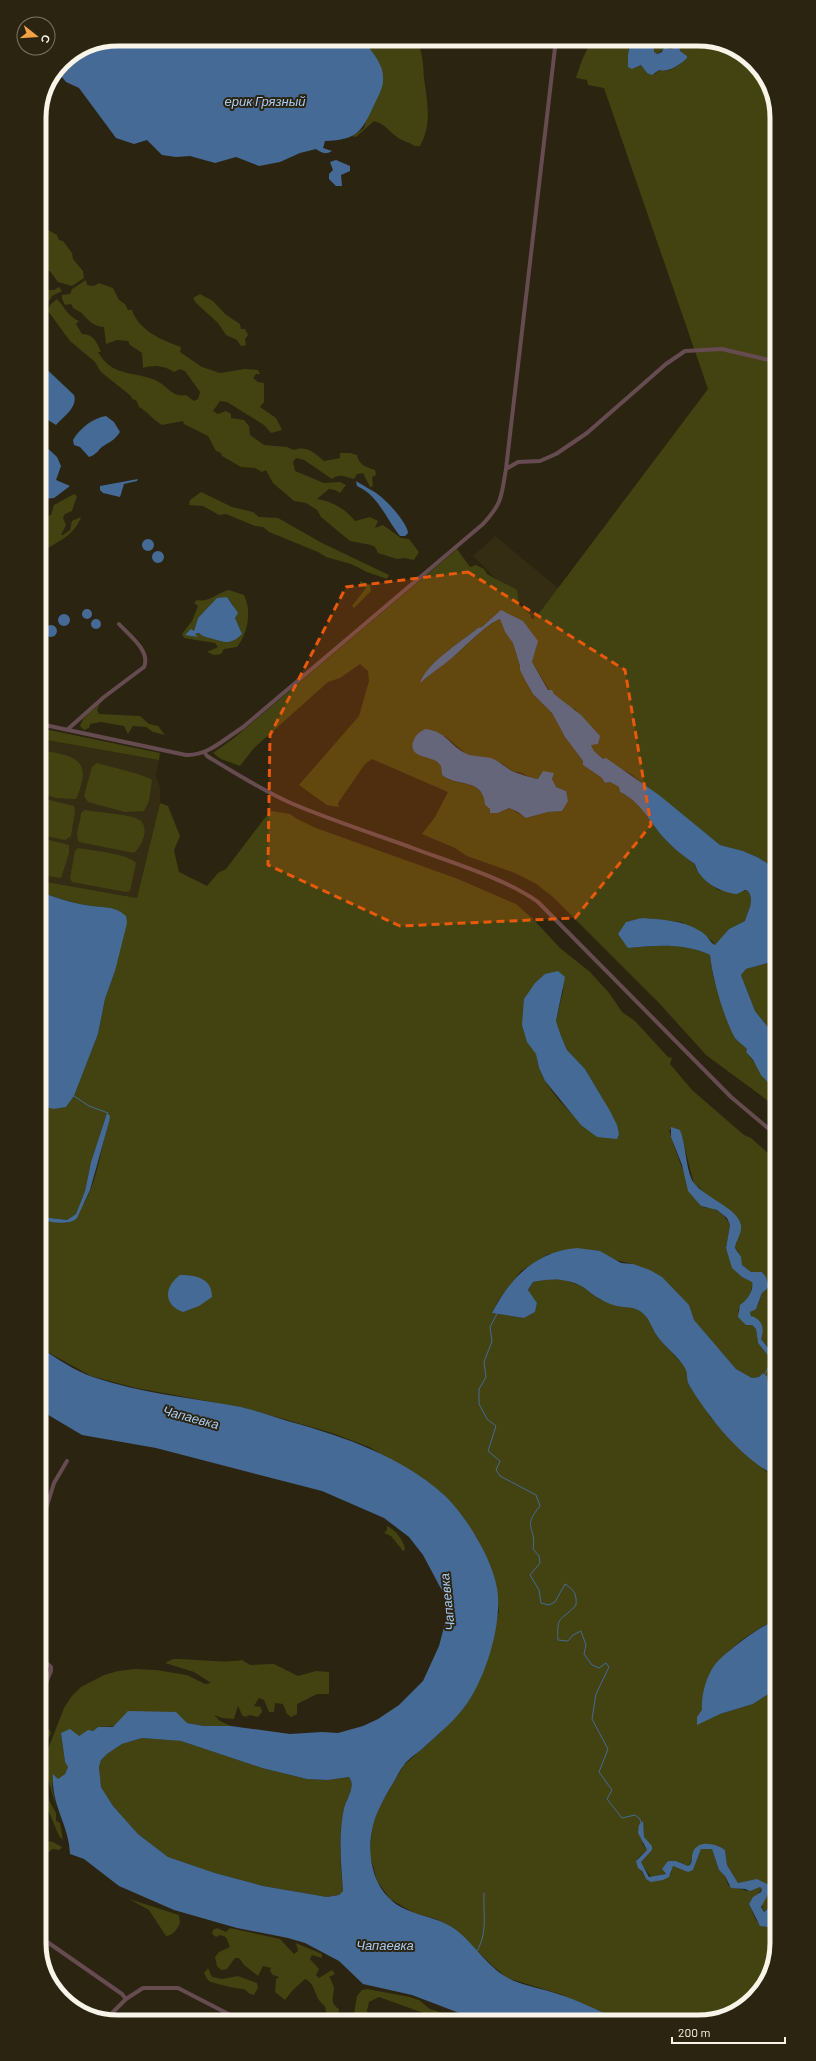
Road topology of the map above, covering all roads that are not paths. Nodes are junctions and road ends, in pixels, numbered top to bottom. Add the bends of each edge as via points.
1 (555, 46) edge
2 (770, 360) edge
3 (506, 469) junction
4 (120, 624) dead end
5 (46, 725) edge
6 (68, 730) junction
7 (205, 753) junction
8 (770, 1130) edge
9 (67, 1461) dead end
10 (46, 1509) edge
11 (46, 1662) edge
12 (46, 1682) edge
13 (46, 1941) edge
14 (126, 1999) junction
15 (110, 2015) edge
16 (230, 2015) edge

1 - 3 street
2 - 3 street via 722,349 685,351 666,364 592,429 556,454 540,461 518,462
3 - 7 street via 497,509 483,524 242,728
4 - 6 street via 144,652 147,660 144,667 104,697
5 - 6 street
6 - 7 street via 186,755
7 - 8 street via 245,779 292,803 456,864 527,894 538,902 731,1097
9 - 10 street via 54,1483
11 - 12 street via 51,1671
13 - 14 street
14 - 15 street
14 - 16 street via 143,1988 178,1988

